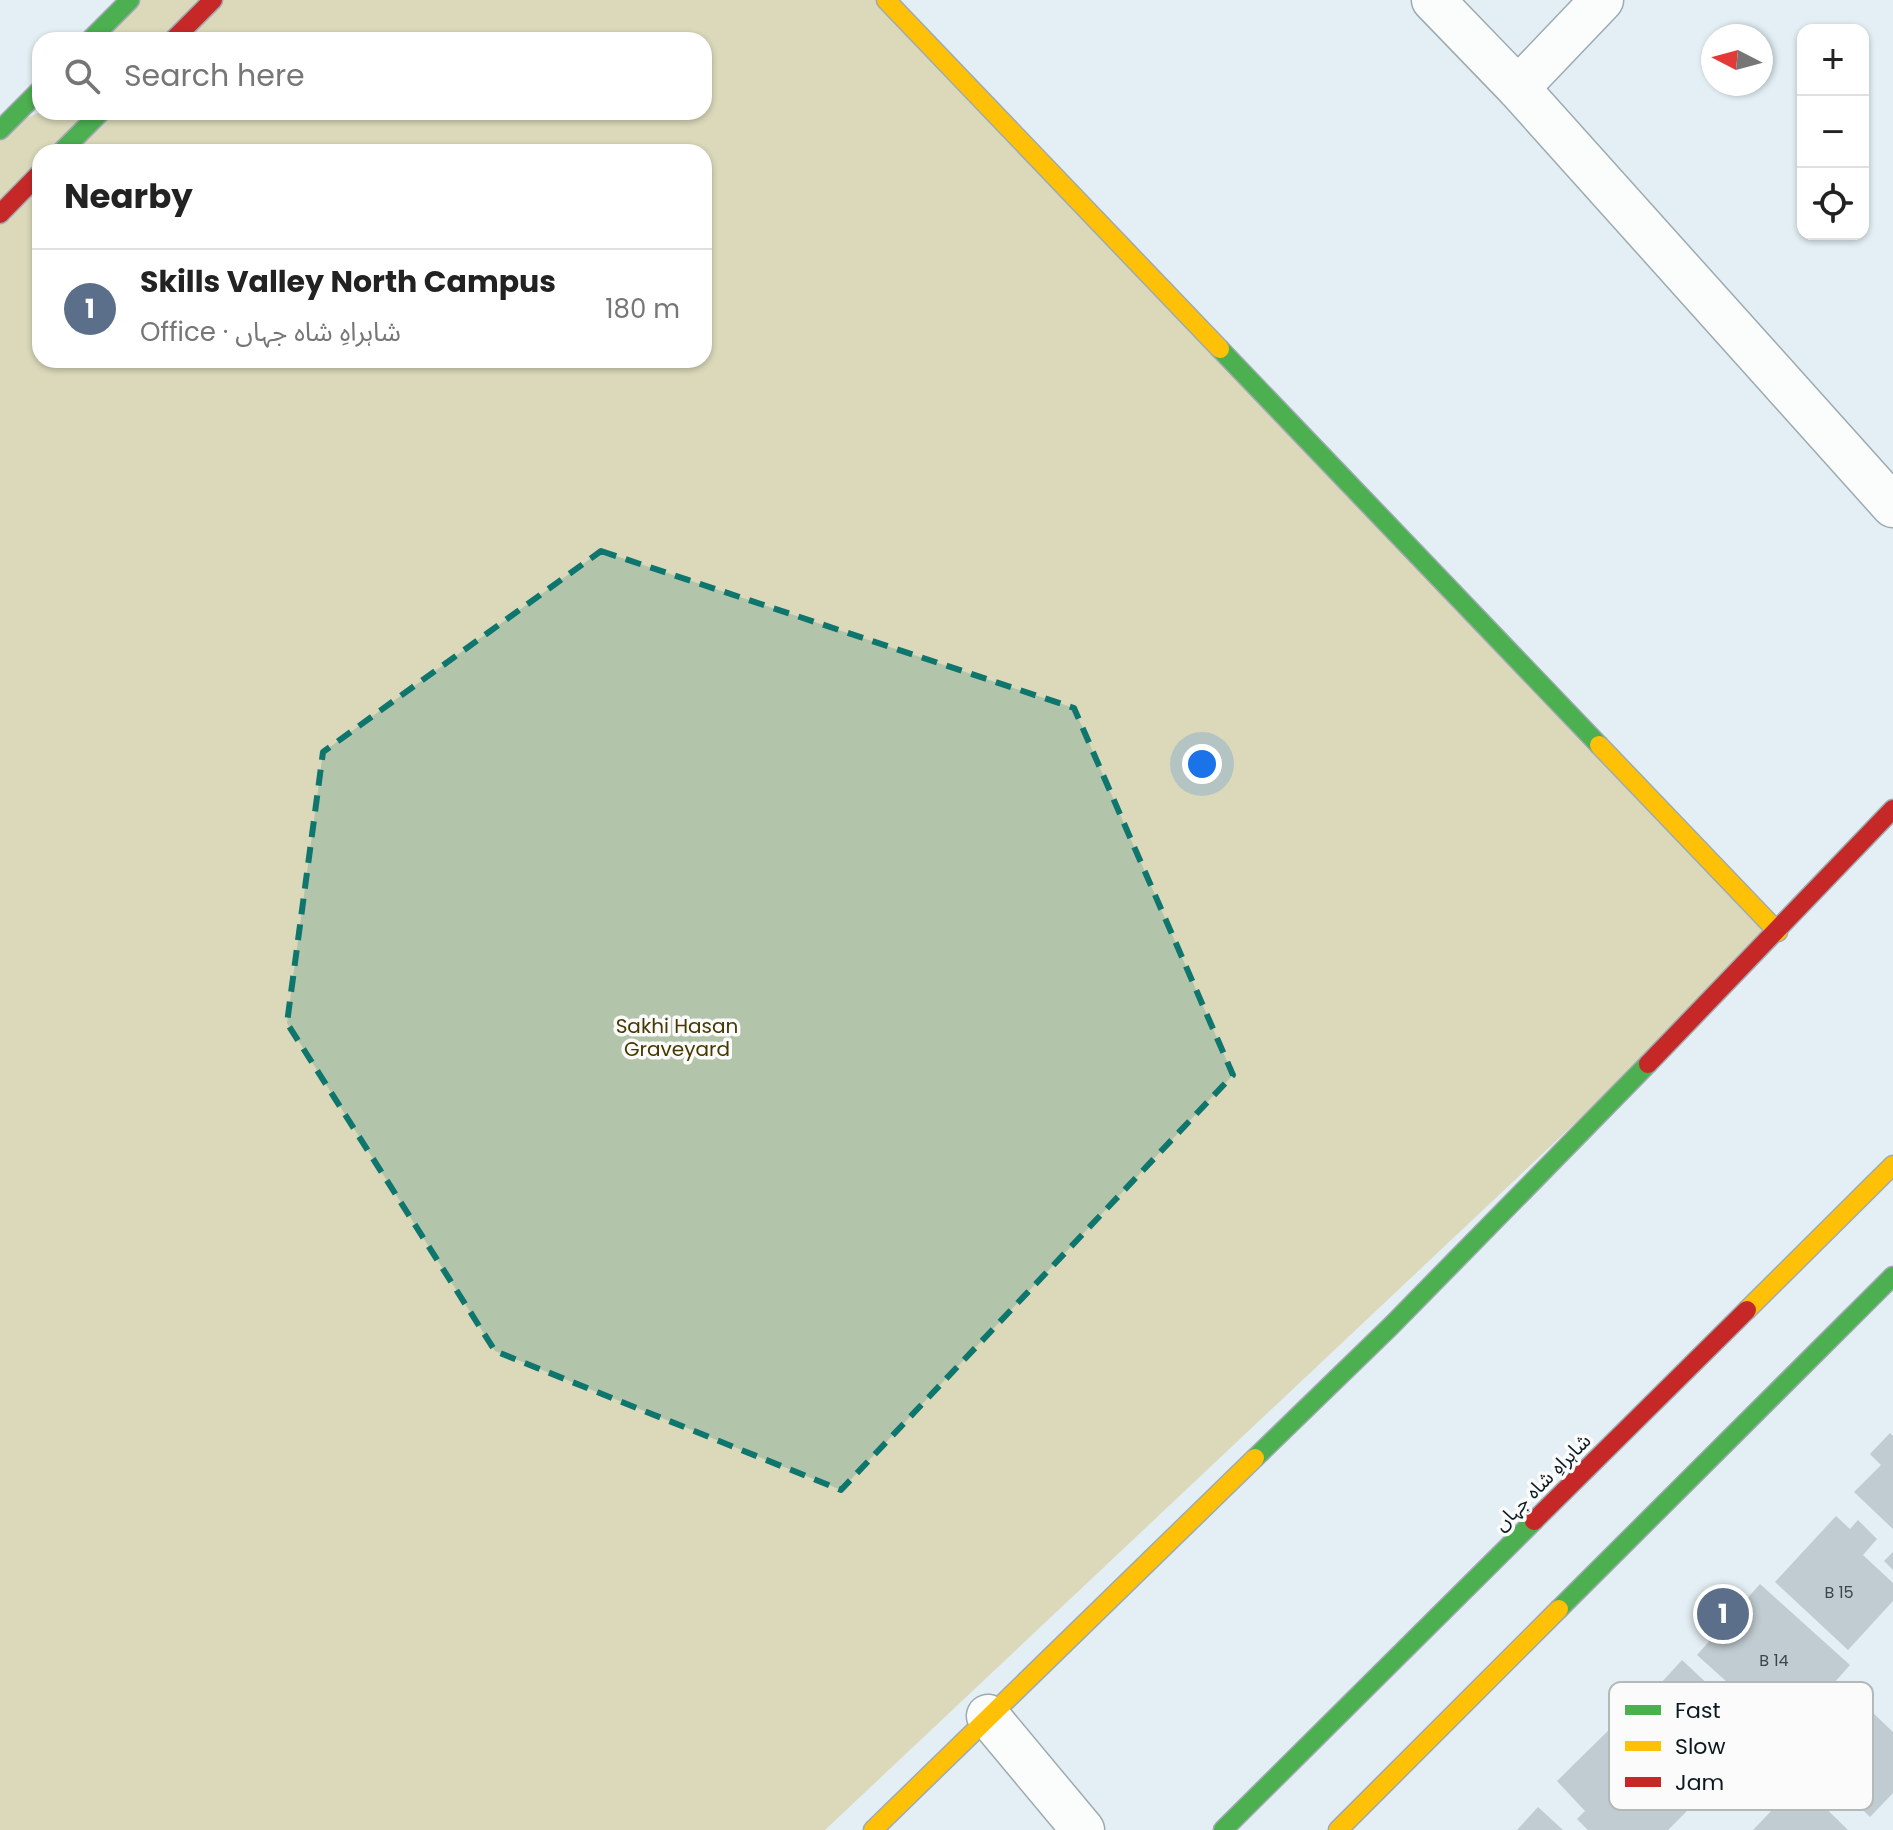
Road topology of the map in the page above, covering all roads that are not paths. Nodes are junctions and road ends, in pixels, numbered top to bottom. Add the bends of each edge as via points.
1 (130, 0) edge
2 (213, 0) edge
3 (886, 0) edge
4 (1433, 0) edge
5 (1602, 0) edge
6 (98, 32) edge
7 (181, 32) edge
8 (1518, 88) junction
9 (32, 98) edge
10 (93, 120) edge
11 (0, 130) edge
12 (69, 144) edge
13 (32, 181) edge
14 (0, 214) edge
15 (1893, 506) edge
16 (1893, 809) edge
17 (1778, 932) junction
18 (1893, 1165) edge
19 (1893, 1276) edge
20 (988, 1716) junction
21 (873, 1830) edge
22 (1083, 1830) edge
23 (1223, 1830) edge
24 (1338, 1830) edge

1 - 6 street
2 - 7 street
3 - 17 street
4 - 8 street
5 - 8 street
8 - 15 street
9 - 11 street
10 - 12 street
13 - 14 street
16 - 17 street
17 - 20 street via 1391,1326
18 - 23 street, شاہراہِ شاہ جہاں
19 - 24 street
20 - 21 street
20 - 22 street

